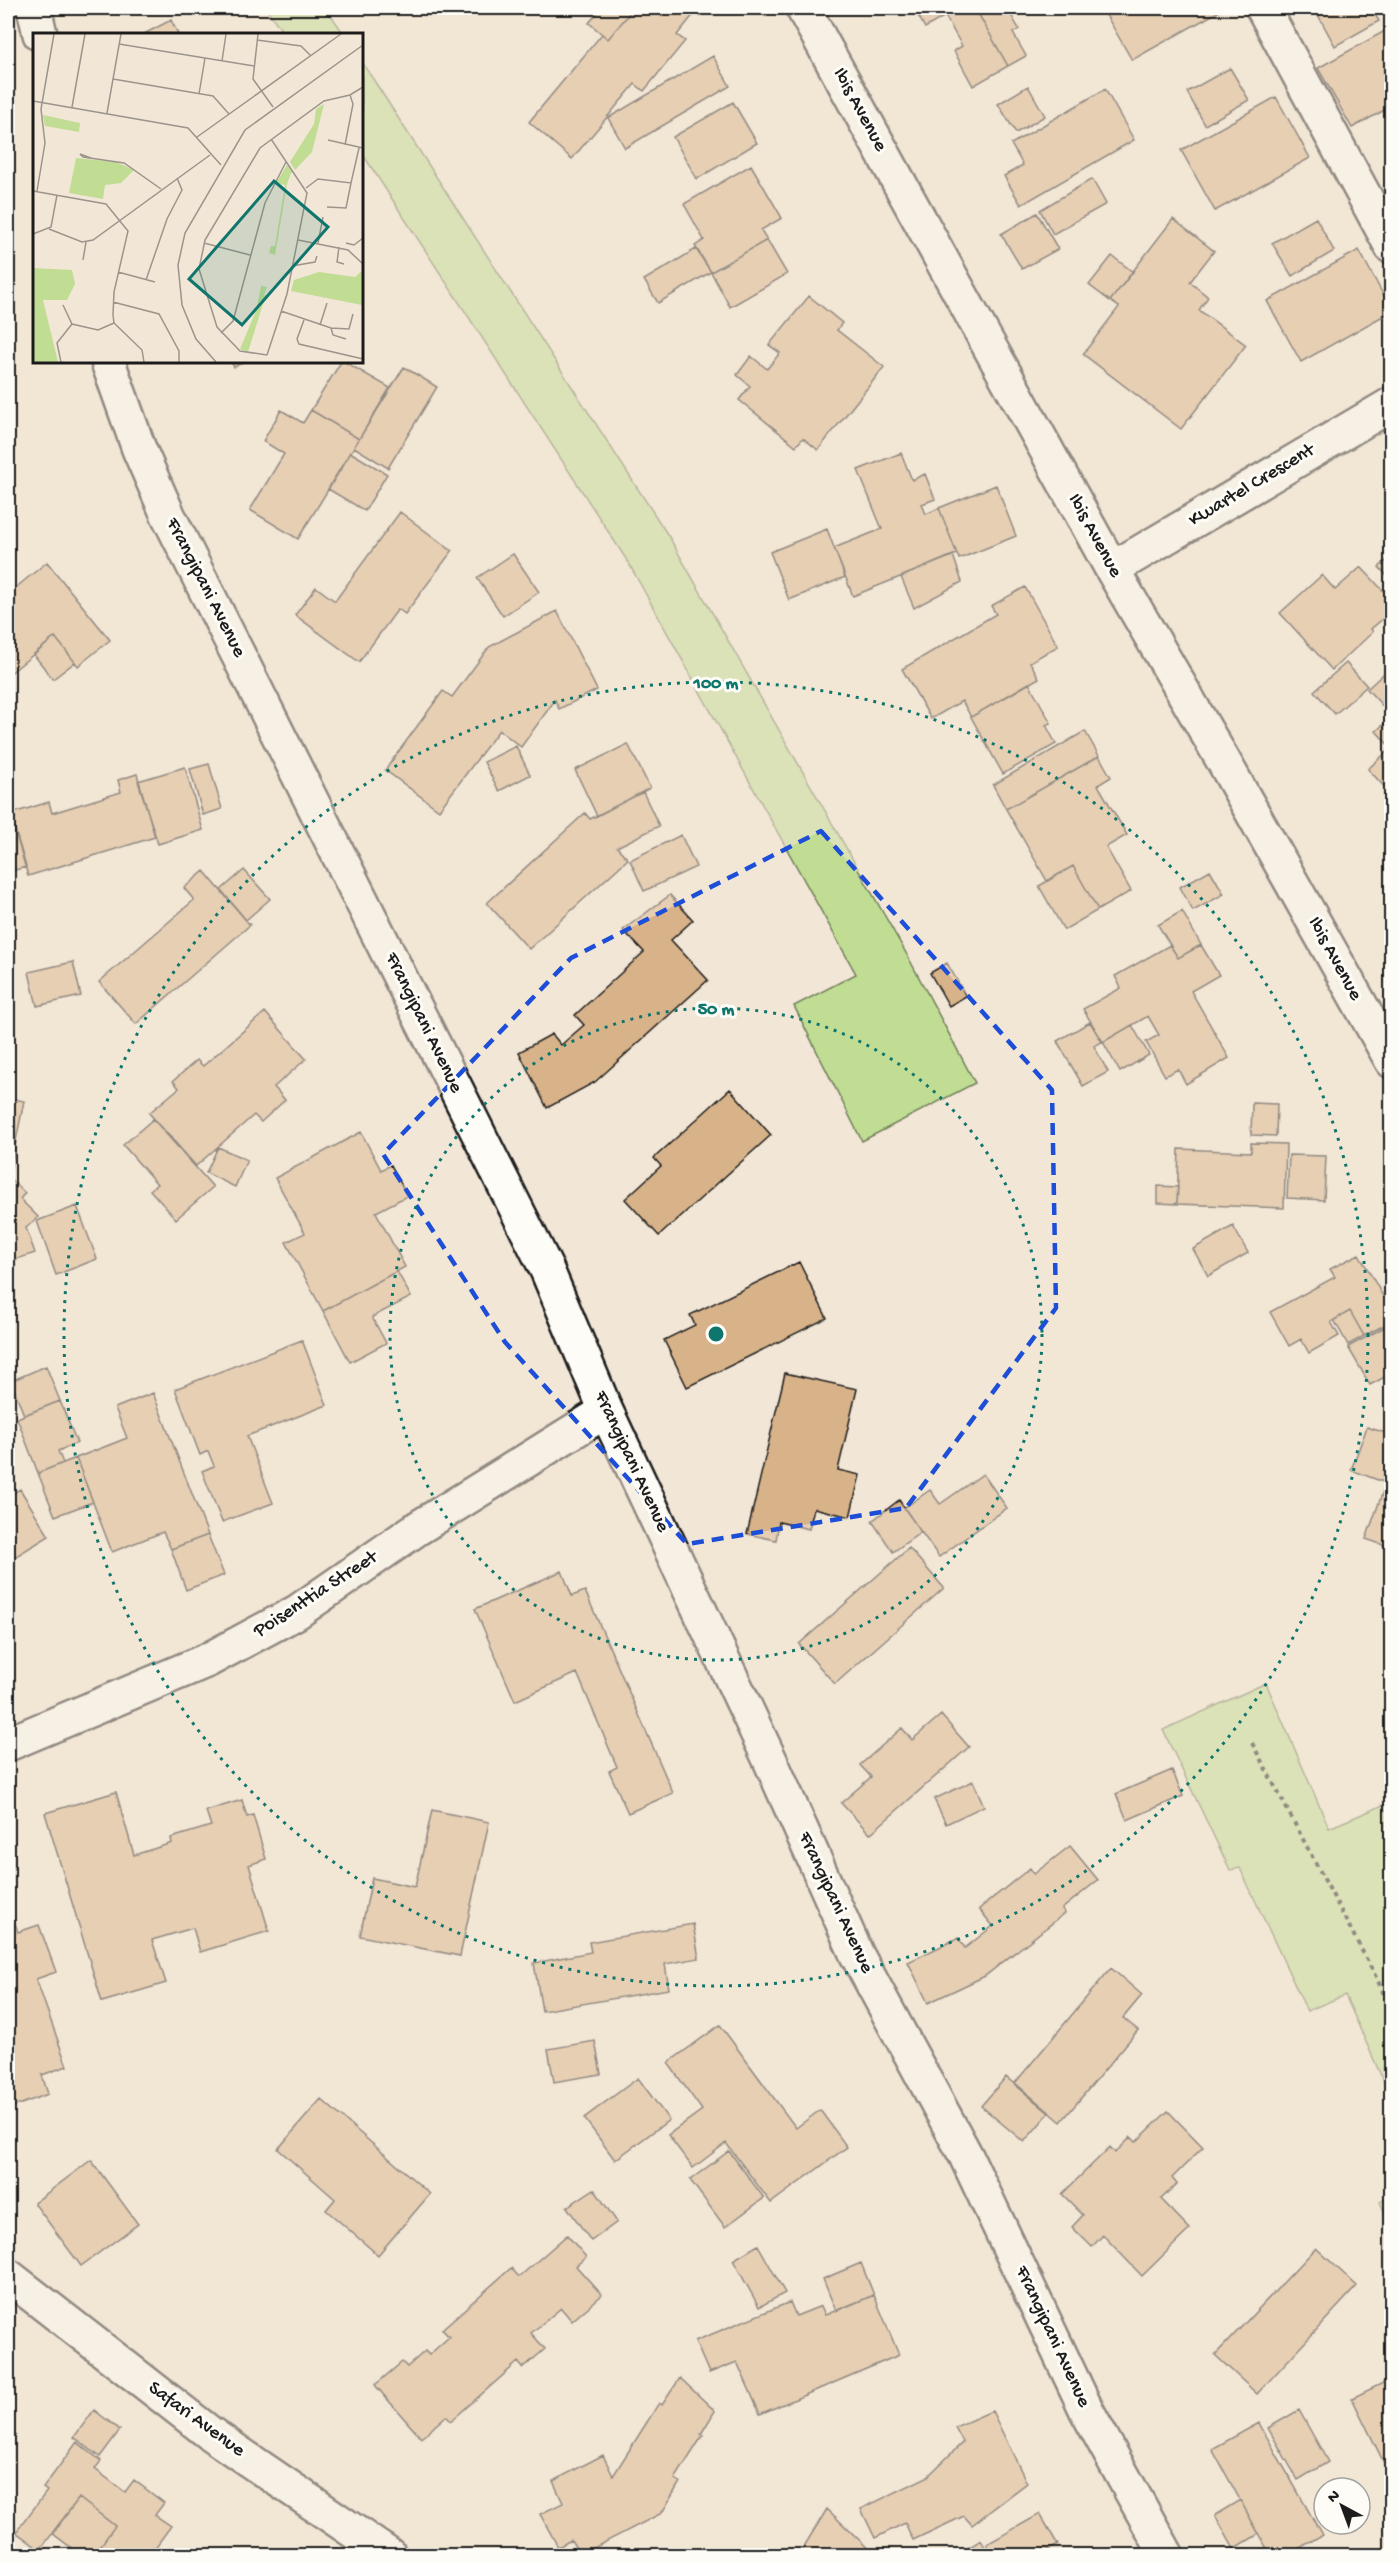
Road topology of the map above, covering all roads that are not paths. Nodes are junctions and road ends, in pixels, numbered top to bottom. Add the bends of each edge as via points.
1 (34, 8) edge
2 (802, 8) edge
3 (1263, 8) edge
4 (40, 33) edge
5 (1392, 247) edge
6 (108, 363) edge
7 (1392, 404) edge
8 (1112, 569) junction
9 (1387, 1044) edge
10 (606, 1411) junction
11 (8, 1744) edge
12 (8, 2276) edge
13 (390, 2556) edge
14 (1167, 2556) edge

1 - 4 street
2 - 8 street, Ibis Avenue
3 - 5 street
6 - 10 street, Frangipani Avenue via 168,515 548,1270
7 - 8 street, Kwartel Crescent
8 - 9 street, Ibis Avenue
10 - 11 street, Poisenttia Street via 417,1528 297,1612 208,1660
10 - 14 street, Frangipani Avenue via 857,1955 966,2156 1087,2411
12 - 13 street, Safari Avenue via 211,2434

